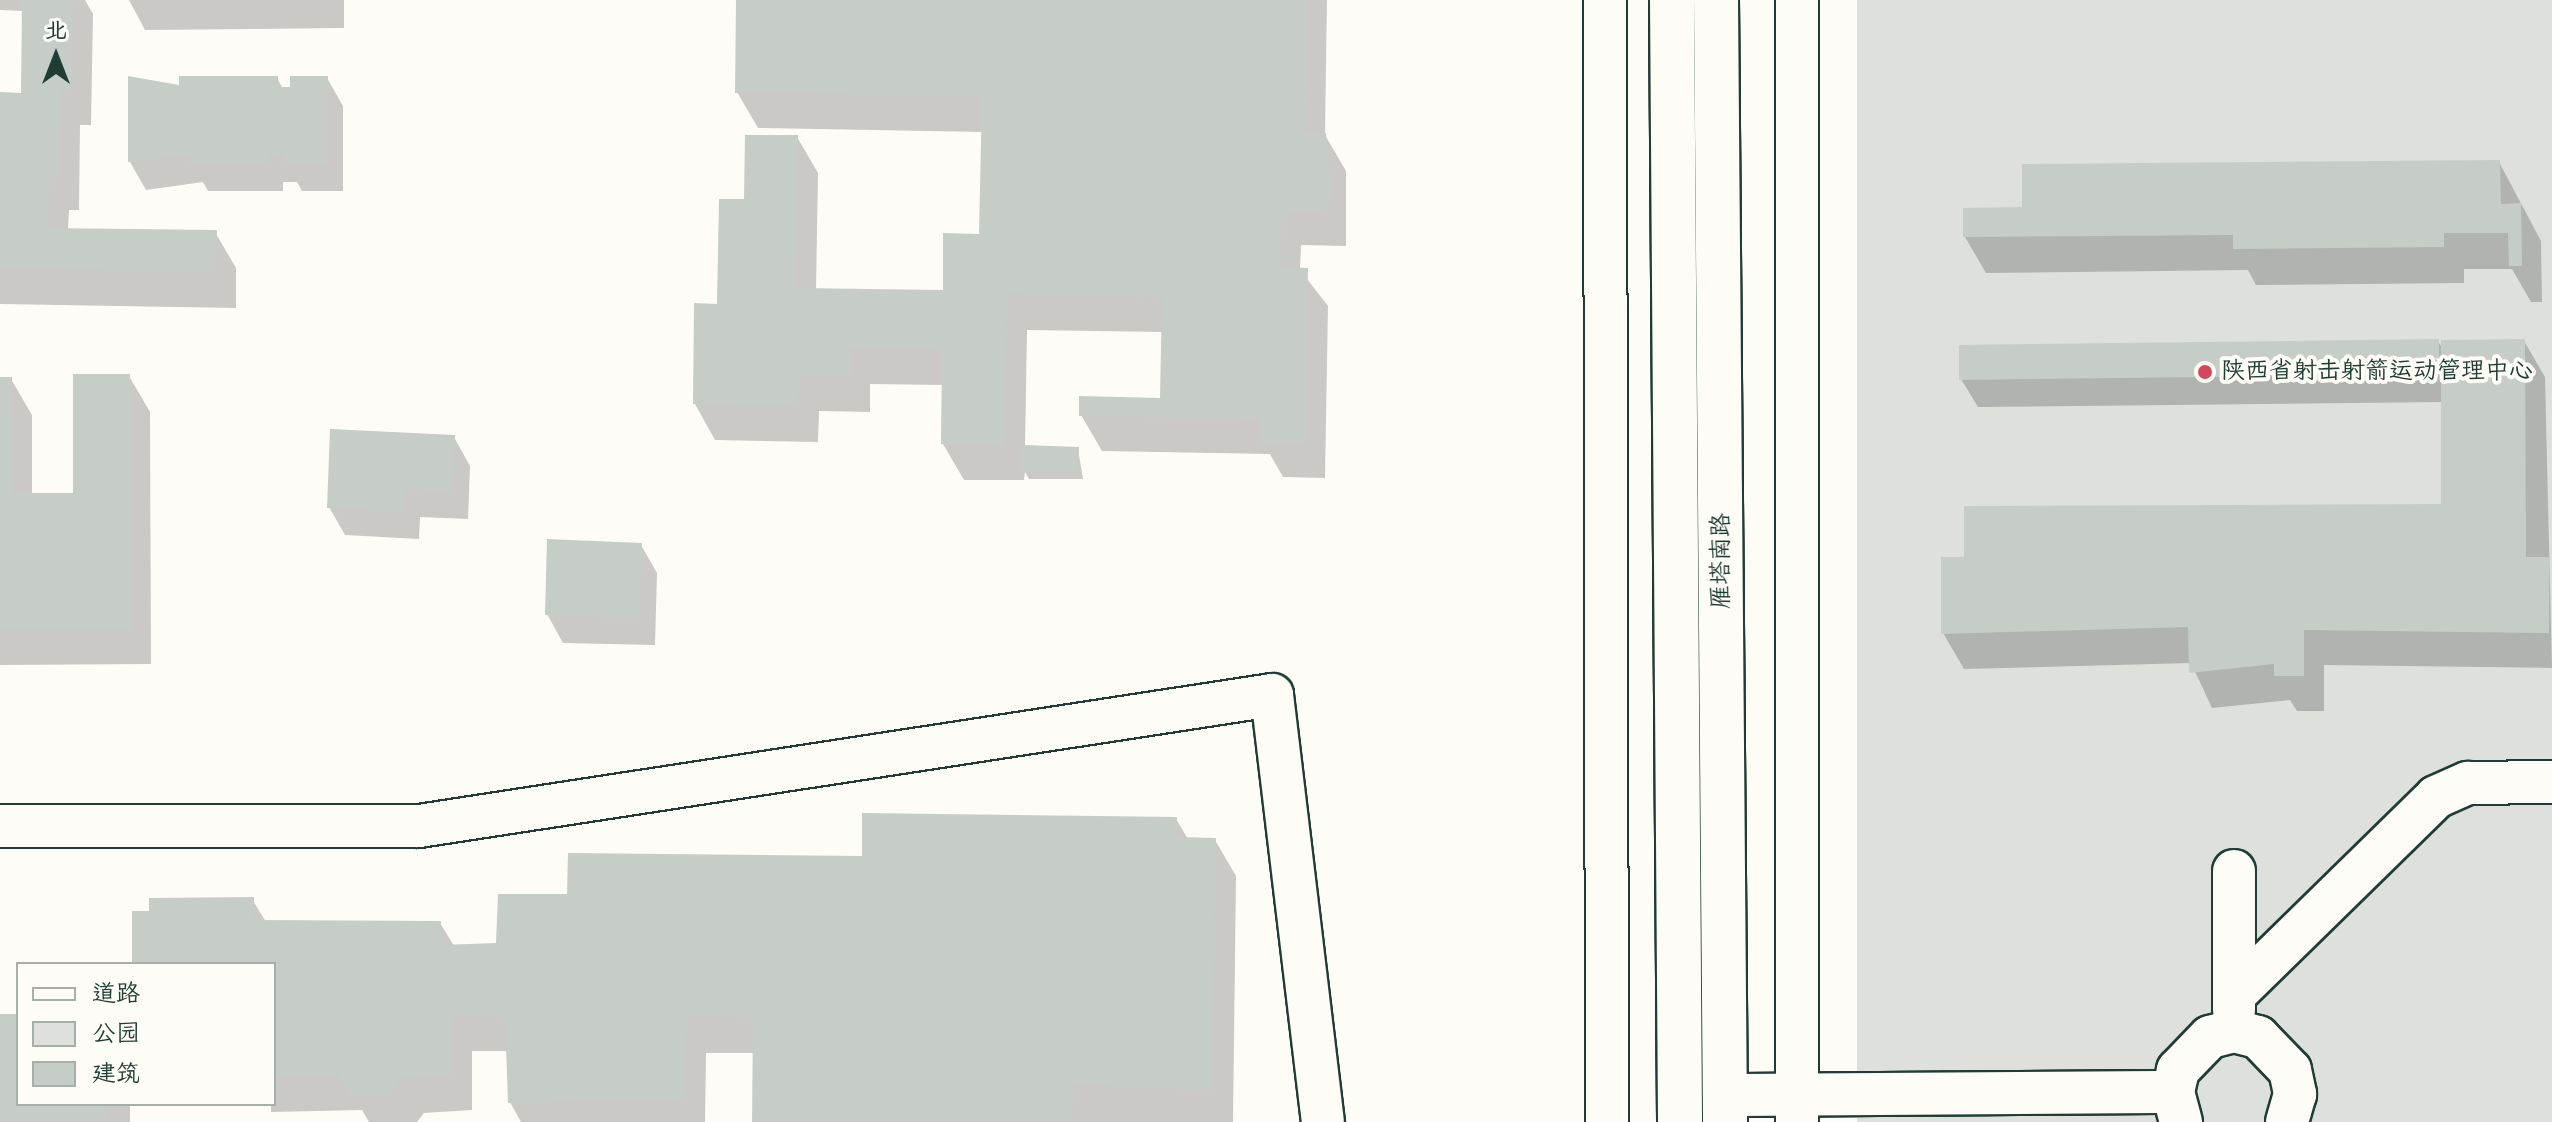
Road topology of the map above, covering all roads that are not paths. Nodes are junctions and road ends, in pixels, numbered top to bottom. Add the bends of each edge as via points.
1 (1605, 0) edge
2 (1672, 0) edge
3 (1716, 0) edge
4 (1797, 0) edge
5 (2552, 782) edge
6 (0, 826) edge
7 (2234, 871) dead end
8 (2234, 1013) junction
9 (1797, 1107) edge
10 (2177, 1107) edge
11 (1725, 1108) edge
12 (1323, 1122) edge
13 (1607, 1122) edge
14 (1680, 1122) edge
15 (2287, 1122) edge

1 - 13 street
2 - 14 main road, 雁塔南路
3 - 11 main road, 雁塔南路
4 - 9 street
5 - 8 street via 2468,783 2436,797
6 - 12 street via 419,826 1272,695
7 - 8 street
8 - 10 street via 2190,1051
8 - 15 street via 2290,1070 2295,1094
9 - 10 street
9 - 11 street

